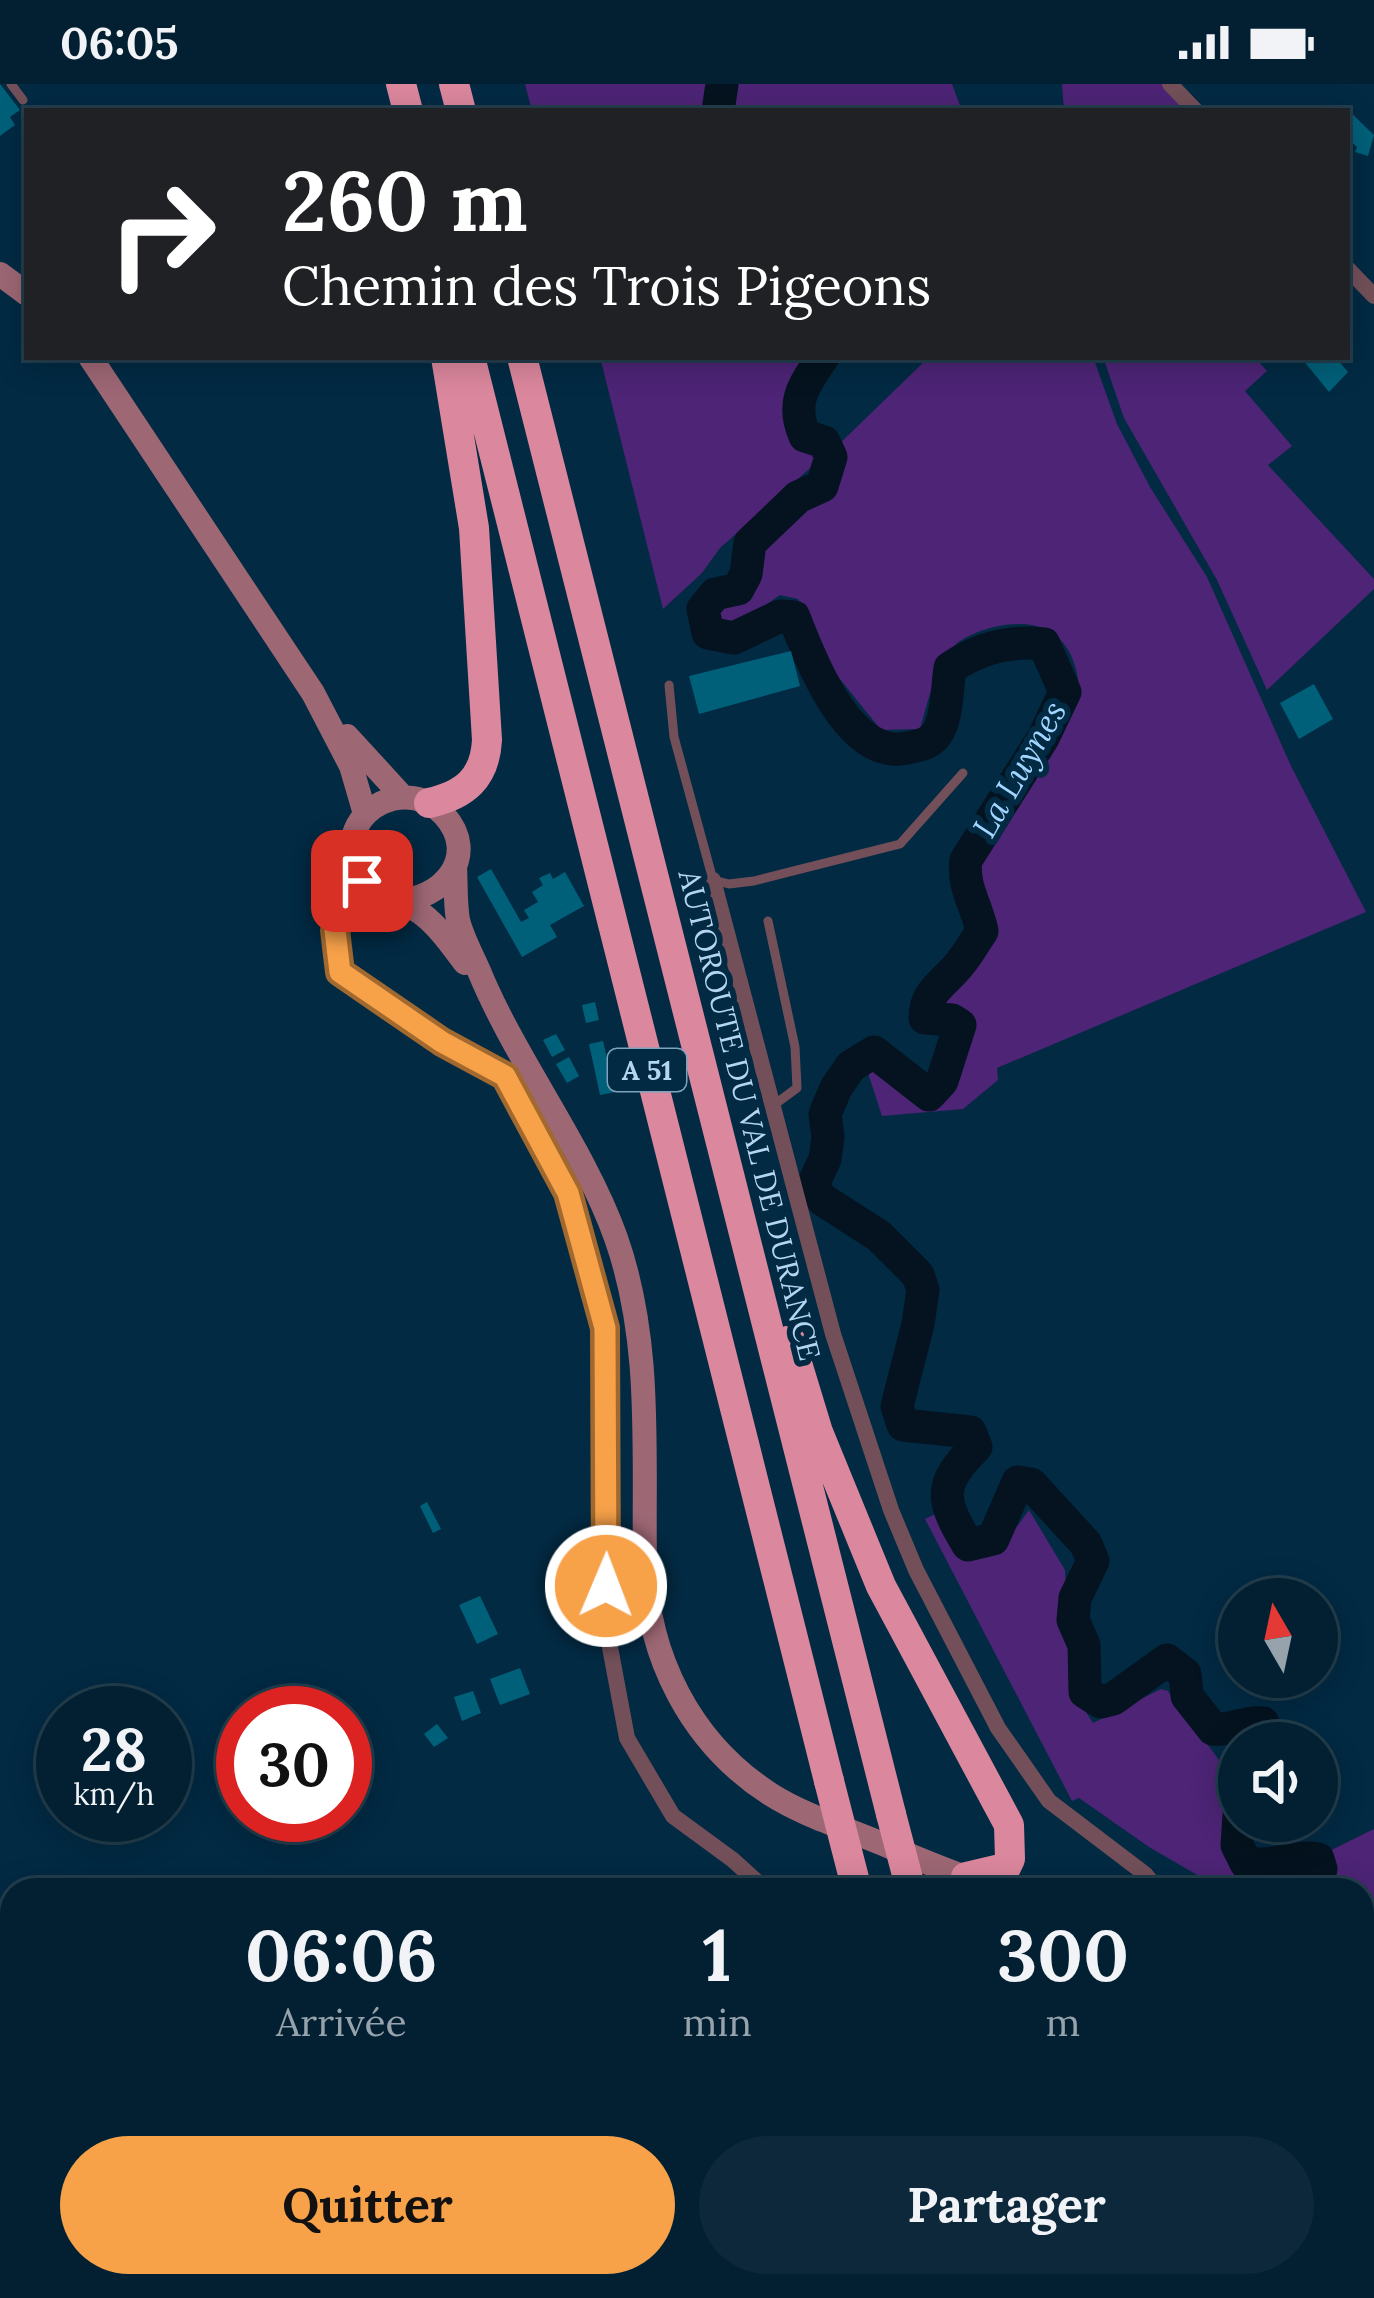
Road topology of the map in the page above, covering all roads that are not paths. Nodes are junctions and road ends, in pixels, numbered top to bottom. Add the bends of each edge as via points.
1 (11, 84) edge
2 (1170, 84) edge
3 (23, 100) dead end
4 (1193, 108) edge
5 (1350, 271) edge
6 (1374, 296) edge
7 (92, 360) edge
8 (446, 360) edge
9 (471, 360) edge
10 (523, 360) edge
11 (669, 686) dead end
12 (313, 693) junction
13 (963, 773) dead end
14 (415, 799) junction
15 (365, 814) junction
16 (648, 856) junction
17 (455, 866) junction
18 (713, 880) junction
19 (362, 881) junction
20 (394, 901) junction
21 (768, 921) dead end
22 (490, 999) junction
23 (771, 1107) junction
24 (966, 1877) joint
25 (751, 1878) edge
26 (853, 1878) edge
27 (908, 1878) edge
28 (972, 1878) edge
29 (1005, 1878) edge
30 (1148, 1878) edge

1 - 3 lane
2 - 4 street
5 - 6 street
7 - 12 main road
8 - 14 highway via 475,545 487,740 469,787
9 - 26 highway, A 51, bridge
10 - 16 highway, AUTOROUTE DU VAL DE DURANCE / A 51
11 - 18 lane via 674,737
12 - 14 main road via 364,758
12 - 15 main road via 351,766
13 - 18 lane via 900,844 754,881
14 - 15 main road via 382,801
14 - 17 main road via 450,823
15 - 19 main road via 351,847
16 - 27 highway, AUTOROUTE DU VAL DE DURANCE / A 51, bridge
16 - 29 highway via 818,1432 880,1586 1009,1825
17 - 20 main road via 431,895
17 - 22 main road via 458,922
18 - 23 street
19 - 20 main road
19 - 25 street via 335,930 340,972 505,1076 568,1193 605,1328 606,1626 627,1738 673,1816
20 - 22 main road via 419,911 448,940
21 - 23 lane via 797,1088
22 - 24 main road via 601,1204 624,1264 643,1378 652,1618 687,1711 724,1757 772,1795
23 - 30 street via 832,1334 916,1570 998,1728 1049,1801
24 - 28 highway

